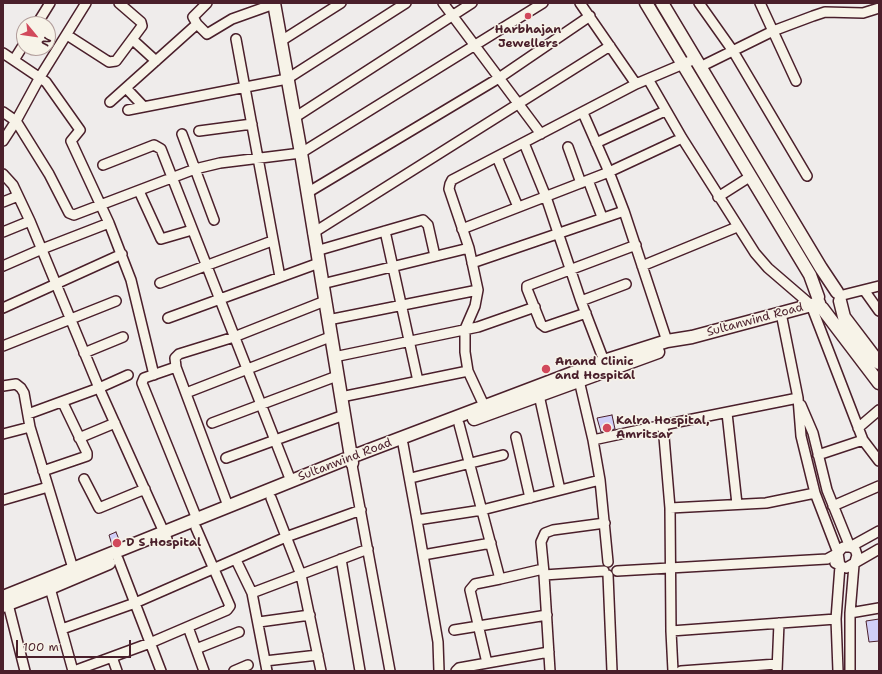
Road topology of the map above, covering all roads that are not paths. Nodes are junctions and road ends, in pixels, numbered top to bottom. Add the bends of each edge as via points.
1 (50, 3) edge
2 (86, 3) edge
3 (119, 3) edge
4 (207, 3) edge
5 (273, 3) edge
6 (341, 3) edge
7 (406, 3) edge
8 (443, 3) edge
9 (472, 3) edge
10 (543, 3) edge
11 (580, 3) edge
12 (646, 3) edge
13 (662, 3) edge
14 (699, 3) edge
15 (760, 3) edge
16 (824, 7) edge
17 (879, 8) edge
18 (41, 16) edge
19 (453, 16) junction
20 (590, 16) junction
21 (197, 24) junction
22 (773, 31) junction
23 (67, 35) junction
24 (236, 39) dead end
25 (133, 40) junction
26 (281, 41) junction
27 (475, 46) junction
28 (610, 46) junction
29 (733, 51) junction
30 (3, 53) edge
31 (16, 56) edge
32 (14, 60) junction
33 (156, 61) junction
34 (698, 63) junction
35 (683, 64) junction
36 (40, 77) junction
37 (499, 78) junction
38 (287, 79) junction
39 (648, 79) junction
40 (796, 81) dead end
41 (636, 84) junction
42 (126, 88) junction
43 (244, 88) junction
44 (110, 102) dead end
45 (519, 105) junction
46 (144, 107) junction
47 (128, 110) dead end
48 (665, 110) junction
49 (3, 112) edge
50 (583, 113) junction
51 (294, 118) junction
52 (16, 120) junction
53 (252, 124) junction
54 (199, 131) dead end
55 (182, 134) dead end
56 (541, 134) junction
57 (682, 138) junction
58 (3, 141) edge
59 (524, 143) junction
60 (596, 143) junction
61 (568, 146) dead end
62 (301, 153) junction
63 (257, 157) junction
64 (498, 157) junction
65 (103, 165) dead end
66 (195, 169) junction
67 (609, 172) junction
68 (3, 174) edge
69 (751, 176) junction
70 (807, 176) dead end
71 (172, 180) junction
72 (584, 182) junction
73 (139, 191) junction
74 (307, 193) junction
75 (18, 196) junction
76 (546, 197) junction
77 (718, 197) junction
78 (3, 202) edge
79 (101, 206) junction
80 (518, 207) junction
81 (624, 211) junction
82 (602, 218) junction
83 (30, 220) junction
84 (214, 220) dead end
85 (109, 223) junction
86 (737, 227) junction
87 (462, 229) junction
88 (192, 230) junction
89 (385, 231) junction
90 (3, 232) edge
91 (558, 232) junction
92 (313, 233) junction
93 (272, 241) junction
94 (636, 245) junction
95 (468, 248) junction
96 (42, 249) junction
97 (316, 250) junction
98 (122, 254) junction
99 (435, 256) junction
100 (472, 263) junction
101 (318, 264) junction
102 (3, 266) edge
103 (642, 266) junction
104 (206, 267) junction
105 (393, 267) junction
106 (572, 269) junction
107 (280, 276) junction
108 (160, 283) dead end
109 (55, 284) junction
110 (322, 284) junction
111 (626, 284) dead end
112 (879, 286) edge
113 (478, 290) junction
114 (864, 290) junction
115 (839, 296) junction
116 (219, 299) junction
117 (116, 301) dead end
118 (325, 301) junction
119 (581, 301) junction
120 (817, 303) junction
121 (402, 306) junction
122 (535, 307) junction
123 (3, 308) edge
124 (879, 311) edge
125 (586, 313) junction
126 (781, 313) junction
127 (168, 318) dead end
128 (70, 319) junction
129 (328, 320) junction
130 (465, 329) junction
131 (234, 336) junction
132 (692, 336) junction
133 (123, 337) dead end
134 (330, 337) junction
135 (409, 341) junction
136 (667, 341) junction
137 (3, 346) edge
138 (84, 352) junction
139 (334, 357) junction
140 (604, 361) junction
141 (879, 363) edge
142 (176, 367) junction
143 (247, 370) junction
144 (468, 371) junction
145 (128, 375) dead end
146 (154, 375) junction
147 (337, 376) junction
148 (578, 376) junction
149 (418, 381) junction
150 (879, 383) edge
151 (3, 386) edge
152 (99, 388) junction
153 (186, 393) junction
154 (539, 395) junction
155 (341, 397) junction
156 (798, 398) junction
157 (62, 403) junction
158 (261, 406) junction
159 (486, 410) junction
160 (879, 410) edge
161 (727, 413) junction
162 (28, 414) junction
163 (344, 416) junction
164 (115, 423) junction
165 (212, 423) dead end
166 (459, 424) junction
167 (663, 425) junction
168 (30, 427) junction
169 (858, 428) junction
170 (3, 434) edge
171 (516, 437) dead end
172 (79, 438) junction
173 (275, 440) junction
174 (593, 440) junction
175 (863, 440) junction
176 (403, 444) junction
177 (503, 455) dead end
178 (818, 455) junction
179 (226, 458) dead end
180 (351, 461) junction
181 (879, 461) edge
182 (470, 464) junction
183 (43, 471) junction
184 (411, 478) junction
185 (84, 479) dead end
186 (600, 480) junction
187 (291, 481) junction
188 (879, 486) edge
189 (48, 487) junction
190 (145, 489) junction
191 (560, 490) junction
192 (815, 493) junction
193 (271, 498) junction
194 (530, 498) junction
195 (3, 500) edge
196 (737, 504) junction
197 (228, 506) junction
198 (833, 506) junction
199 (670, 508) junction
200 (361, 510) junction
201 (482, 510) junction
202 (417, 520) junction
203 (605, 523) junction
204 (196, 524) junction
205 (879, 531) edge
206 (166, 536) junction
207 (286, 537) junction
208 (491, 543) junction
209 (850, 547) junction
210 (879, 548) edge
211 (368, 549) junction
212 (838, 553) junction
213 (423, 555) junction
214 (118, 559) junction
215 (342, 559) junction
216 (827, 559) junction
217 (236, 560) junction
218 (608, 562) junction
219 (854, 565) junction
220 (840, 566) junction
221 (670, 567) junction
222 (214, 569) junction
223 (617, 571) junction
224 (543, 572) junction
225 (74, 573) junction
226 (606, 573) junction
227 (301, 576) junction
228 (500, 579) junction
229 (50, 588) junction
230 (252, 593) junction
231 (5, 602) edge
232 (135, 602) junction
233 (879, 608) edge
234 (850, 613) junction
235 (547, 615) junction
236 (310, 616) junction
237 (836, 619) junction
238 (259, 622) junction
239 (779, 623) junction
240 (479, 626) junction
241 (188, 627) junction
242 (62, 629) junction
243 (454, 630) dead end
244 (671, 631) junction
245 (239, 632) dead end
246 (150, 643) junction
247 (196, 650) junction
248 (549, 652) junction
249 (318, 655) junction
250 (112, 657) junction
251 (265, 661) junction
252 (248, 665) dead end
253 (482, 666) edge
254 (777, 668) edge
255 (25, 671) edge
256 (73, 671) edge
257 (117, 671) edge
258 (161, 671) edge
259 (204, 671) edge
260 (234, 671) edge
261 (267, 671) edge
262 (321, 671) edge
263 (360, 671) edge
264 (390, 671) edge
265 (439, 671) edge
266 (456, 671) edge
267 (550, 671) edge
268 (612, 671) edge
269 (673, 671) edge
270 (681, 671) edge
271 (838, 671) edge
272 (850, 671) edge

1 - 18 street
2 - 23 street
3 - 25 street via 141,22 142,26
4 - 21 street via 194,15
5 - 21 street via 232,19 211,33 204,32
5 - 26 main road
6 - 26 street
7 - 38 street
8 - 19 street
9 - 19 street
10 - 27 street
11 - 20 street
12 - 35 main road
13 - 34 main road
14 - 29 street
15 - 22 street
16 - 17 street via 862,13
16 - 22 street
19 - 27 street
19 - 51 street
20 - 28 street
20 - 37 street
21 - 33 street
22 - 29 street
22 - 40 street
23 - 25 street via 113,63
23 - 36 street
24 - 43 street
25 - 33 street
26 - 38 main road
27 - 37 street
27 - 62 street
28 - 41 street
28 - 45 street
29 - 34 street
29 - 70 street
30 - 32 street
31 - 32 street
32 - 36 street
33 - 42 street
34 - 35 street
34 - 115 main road
35 - 39 street
35 - 69 main road
36 - 52 street
36 - 79 street via 54,90 80,130 71,141
37 - 45 street
37 - 74 street
38 - 43 street
38 - 51 main road
39 - 41 street
39 - 48 street
41 - 50 street
42 - 44 street
42 - 46 street
43 - 46 street
43 - 53 street
45 - 56 street
45 - 92 street
46 - 47 street
48 - 57 street
48 - 60 street
49 - 52 street
50 - 56 street
50 - 60 street
51 - 62 main road
52 - 58 street
52 - 79 street via 69,213 74,215
53 - 54 street
53 - 63 street
55 - 66 street
56 - 59 street
57 - 67 street
57 - 77 street
59 - 64 street
59 - 76 street
60 - 67 street
61 - 72 street
62 - 63 street
62 - 74 main road
63 - 66 street
63 - 93 street
64 - 80 street
64 - 87 street via 452,180 450,184
65 - 71 street via 154,145 161,149
66 - 71 street
66 - 84 street
67 - 72 street
67 - 81 street
68 - 75 street via 13,185
69 - 77 street
69 - 120 main road via 810,275
71 - 73 street
71 - 88 street
72 - 76 street
72 - 82 street
73 - 79 street
73 - 88 street via 161,239
74 - 92 main road
75 - 78 street
75 - 83 street
76 - 80 street
76 - 91 street
77 - 86 street
79 - 85 street
80 - 87 street
81 - 82 street
81 - 94 street
82 - 91 street
83 - 90 street
83 - 96 street
85 - 96 street
85 - 98 street
86 - 103 street
86 - 120 street via 754,253 768,268
87 - 95 street
88 - 104 street
89 - 97 street
89 - 99 street via 423,220 428,225
89 - 105 street
91 - 100 street
91 - 106 street
92 - 97 main road
93 - 104 street
93 - 107 street
94 - 103 street
94 - 106 street
95 - 99 street
95 - 100 street
96 - 102 street
96 - 109 street
97 - 101 main road
98 - 109 street
98 - 146 street via 139,308
99 - 105 street
100 - 113 street
101 - 107 street
101 - 110 main road
103 - 136 street
104 - 108 street
104 - 116 street
105 - 110 street
105 - 121 street
106 - 119 street
106 - 122 street via 527,286 526,289
107 - 116 street
109 - 123 street
109 - 128 street
110 - 118 main road
111 - 119 street
112 - 114 street
113 - 121 street
113 - 130 street via 475,306
114 - 115 street
114 - 124 street
115 - 120 main road via 835,309 830,310
115 - 120 main road via 828,288 820,292
115 - 141 main road via 844,317
116 - 127 street
116 - 131 street
117 - 128 street
118 - 129 main road
118 - 131 street
119 - 125 street
120 - 126 main road, Sultanwind Road
120 - 150 main road
120 - 169 street
121 - 129 street
121 - 135 street
122 - 125 street via 541,324 546,327
122 - 130 street via 492,324
125 - 140 street
126 - 132 main road, Sultanwind Road
126 - 156 street
128 - 137 street
128 - 138 street
129 - 134 main road
130 - 135 street
130 - 144 street
131 - 142 street via 176,355
131 - 143 street
132 - 136 main road, Sultanwind Road
132 - 148 main road, Sultanwind Road via 671,347
133 - 138 street
134 - 139 main road
134 - 143 street
135 - 139 street
135 - 149 street
136 - 140 main road, Sultanwind Road
138 - 152 street
139 - 147 main road
140 - 148 main road, Sultanwind Road
142 - 146 street
142 - 153 street
143 - 153 street
143 - 158 street
144 - 149 street
144 - 159 street
145 - 152 street
146 - 204 street via 144,378 142,383
147 - 155 main road
147 - 158 street
148 - 154 main road, Sultanwind Road
148 - 159 main road, Sultanwind Road
148 - 174 street
149 - 155 street
151 - 162 street via 12,384 21,388
152 - 157 street
152 - 164 street
153 - 197 street
154 - 159 main road, Sultanwind Road
154 - 191 street
155 - 163 main road
156 - 161 street
156 - 178 street via 813,433
156 - 192 street via 801,436
157 - 162 street
157 - 172 street
158 - 165 street
158 - 173 street
159 - 166 main road, Sultanwind Road
159 - 180 main road, Sultanwind Road
160 - 169 street
161 - 167 street
161 - 196 street
162 - 168 street
163 - 173 street
163 - 180 main road
164 - 172 street
164 - 190 street
166 - 176 main road, Sultanwind Road
166 - 182 street
167 - 174 street
167 - 199 street
168 - 170 street
168 - 183 street
169 - 175 street
171 - 194 street
172 - 183 street via 87,453 85,458
173 - 179 street
173 - 187 street
174 - 186 street
175 - 178 street
175 - 181 street
176 - 180 main road, Sultanwind Road
176 - 184 street
177 - 182 street
178 - 198 street
180 - 187 main road, Sultanwind Road
180 - 193 main road, Sultanwind Road
180 - 200 street
182 - 184 street
182 - 201 street
183 - 189 street
184 - 202 street
185 - 190 street via 99,508
186 - 191 street
186 - 203 street
187 - 197 main road, Sultanwind Road
188 - 198 street
189 - 195 street
189 - 225 street
190 - 206 street
191 - 194 street
192 - 196 street via 786,500
192 - 212 street
193 - 204 main road, Sultanwind Road
193 - 207 street
194 - 201 street
196 - 199 street
197 - 204 main road, Sultanwind Road
198 - 209 street
199 - 221 street
200 - 207 street
200 - 211 street
201 - 202 street
201 - 208 street
202 - 213 street
203 - 218 street
203 - 224 street via 545,533 541,542
204 - 206 main road, Sultanwind Road
204 - 222 street
205 - 209 street
206 - 214 main road
206 - 225 main road, Sultanwind Road
207 - 217 street
207 - 227 street
208 - 213 street
208 - 228 street
209 - 212 street via 843,547
209 - 219 street via 855,549 857,555
210 - 219 street
211 - 215 street
211 - 264 street
212 - 216 street
212 - 220 street
213 - 265 street via 438,642
214 - 225 main road
214 - 232 street
215 - 227 street
215 - 263 street
216 - 220 street
216 - 221 street
217 - 222 street
217 - 230 street
218 - 223 street via 616,563
218 - 226 street via 604,566
219 - 220 street via 846,568
219 - 234 street
220 - 237 street
221 - 223 street
221 - 244 street
222 - 232 street
222 - 241 street via 230,606 227,610
223 - 226 street via 614,574
224 - 226 street
224 - 228 street
224 - 235 street
225 - 229 main road
225 - 231 main road, Sultanwind Road
226 - 268 street
227 - 230 street
227 - 236 street
228 - 240 street via 475,584 470,590
229 - 231 main road
229 - 242 street
230 - 238 street
231 - 255 street
232 - 242 street
232 - 246 street
233 - 234 street
234 - 272 street
235 - 240 street
235 - 248 street
236 - 238 street
236 - 249 street
237 - 239 street
237 - 271 street
238 - 251 street
239 - 244 street
239 - 254 street
240 - 243 street
240 - 253 street
241 - 246 street
241 - 247 street
242 - 256 street
244 - 269 street
245 - 247 street
246 - 250 street
246 - 258 street
247 - 259 street
248 - 253 street
248 - 267 street
249 - 251 street
249 - 262 street
250 - 256 street
250 - 257 street
251 - 261 street
252 - 260 street
253 - 266 street via 459,668
254 - 270 street

